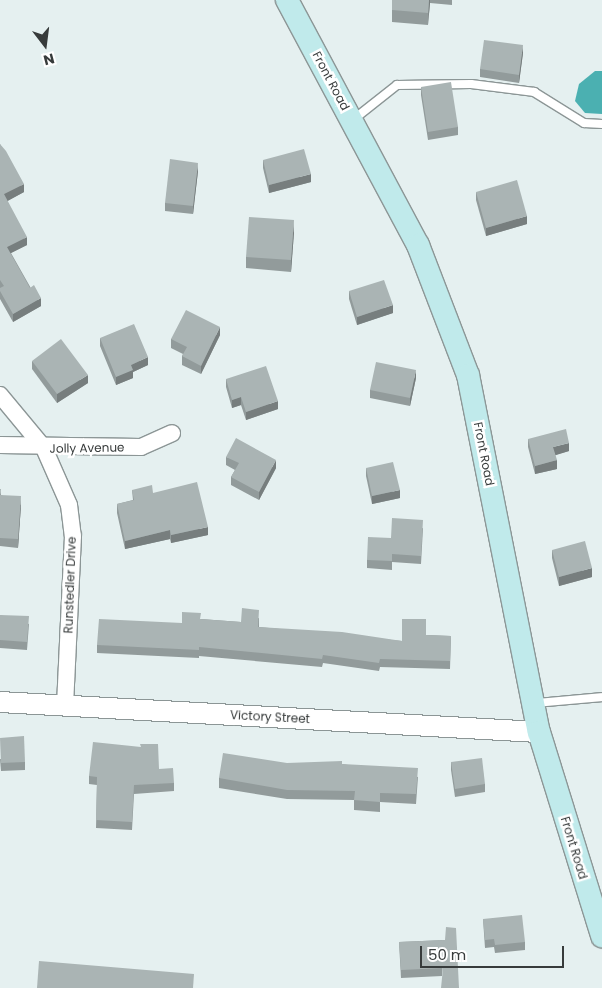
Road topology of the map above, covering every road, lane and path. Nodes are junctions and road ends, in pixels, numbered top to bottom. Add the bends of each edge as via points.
1 (287, 0) edge
2 (353, 121) junction
3 (602, 124) edge
4 (0, 395) edge
5 (172, 433) dead end
6 (0, 445) edge
7 (44, 448) junction
8 (602, 697) edge
9 (0, 702) edge
10 (534, 704) junction
11 (64, 706) junction
12 (539, 732) junction
13 (602, 936) edge

1 - 2 main road, Front Road
2 - 3 lane via 397,85 470,84 534,92 584,123
2 - 10 main road, Front Road via 418,245 468,375
4 - 7 street, Runstedler Drive
5 - 7 street, Jolly Avenue via 141,447
6 - 7 street, Jolly Avenue
7 - 11 street, Runstedler Drive via 69,505 73,536
8 - 10 lane
9 - 11 street, Victory Street
10 - 12 main road, Front Road
11 - 12 street, Victory Street
12 - 13 main road, Front Road

